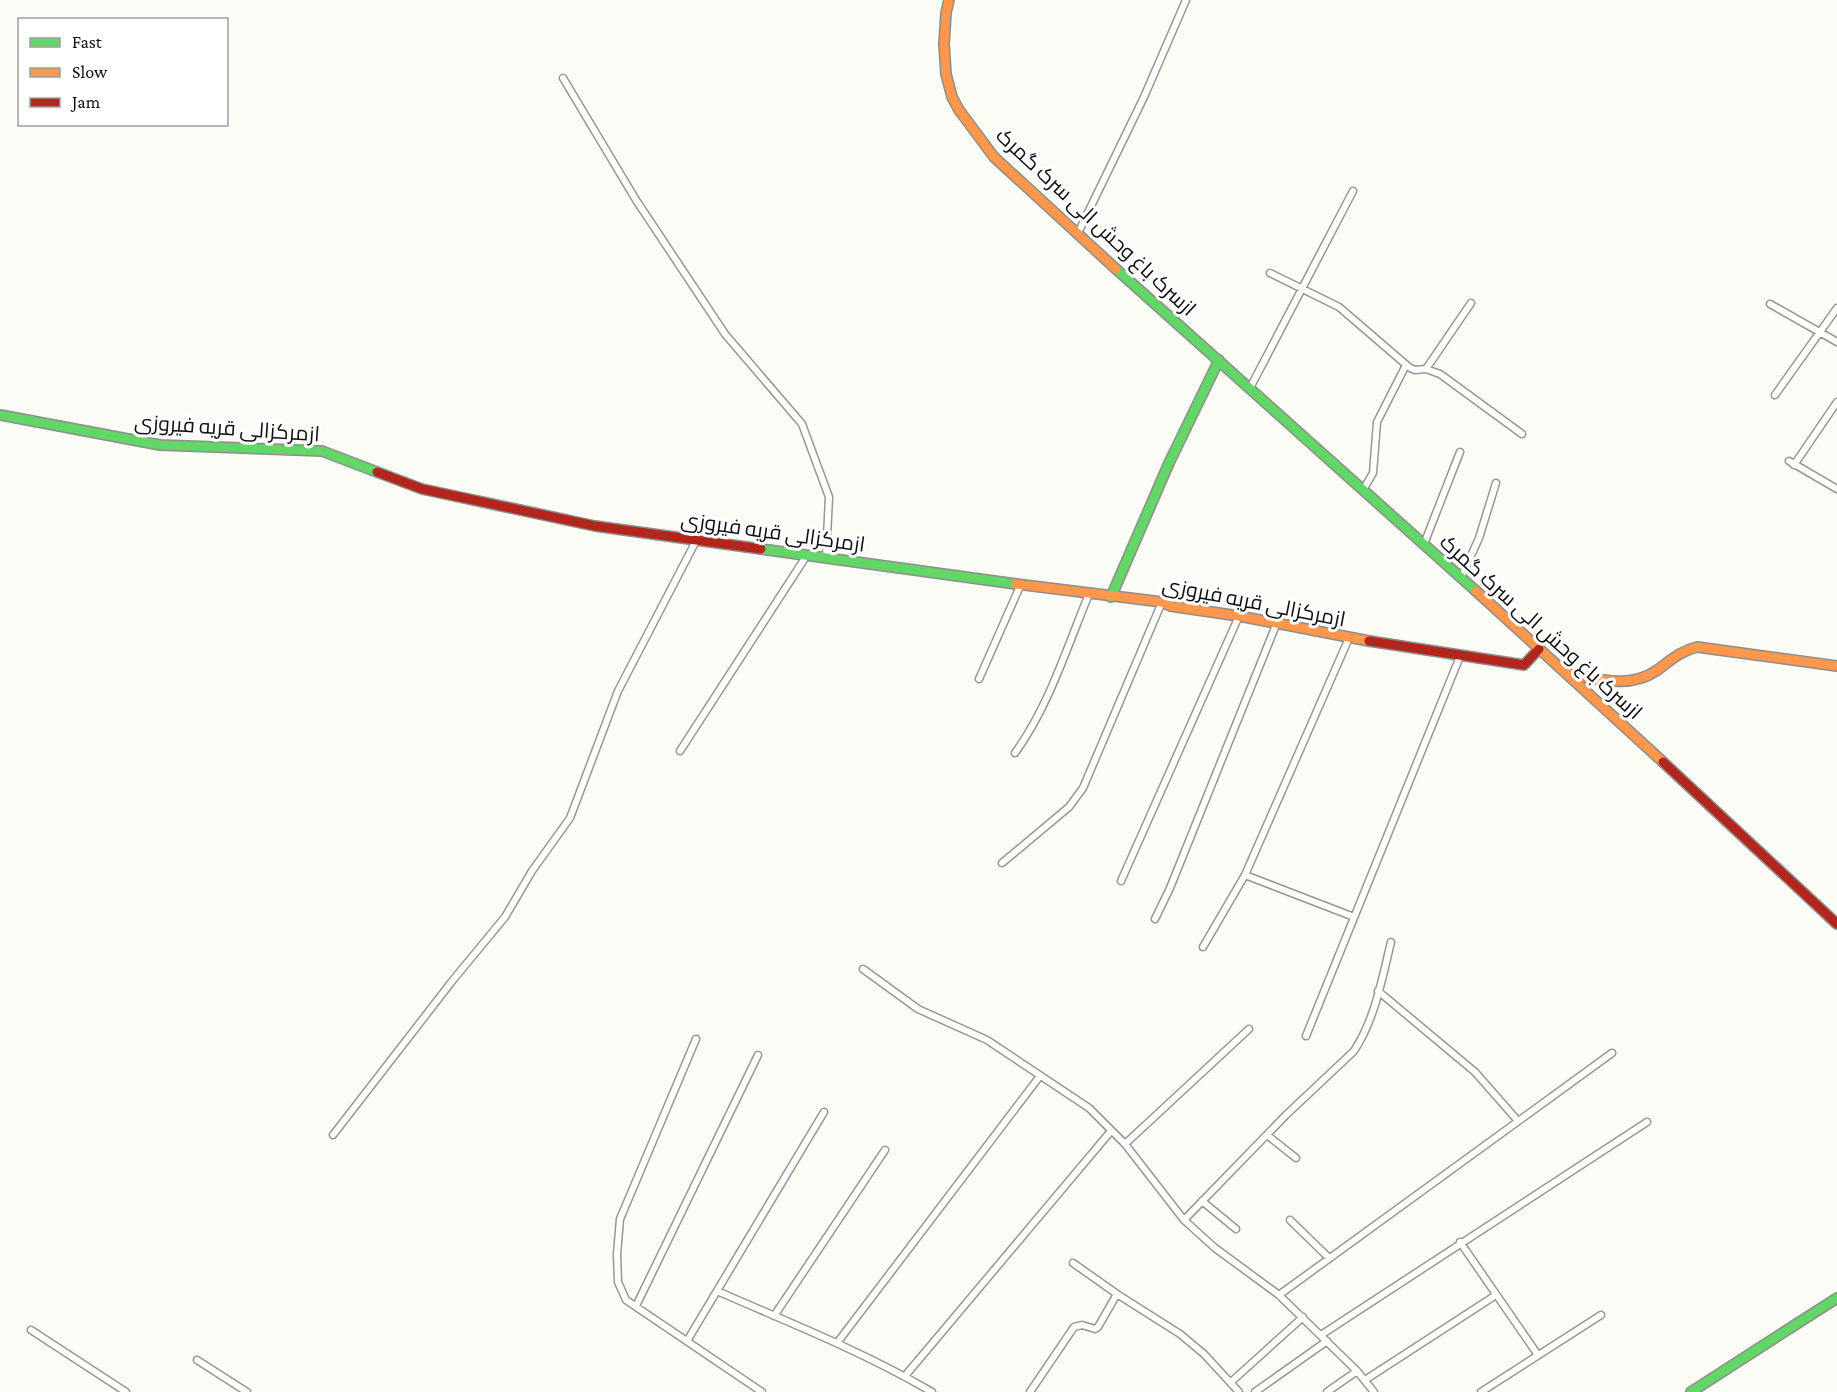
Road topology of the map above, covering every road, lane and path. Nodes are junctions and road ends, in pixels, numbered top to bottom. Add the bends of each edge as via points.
1 (949, 0) edge
2 (1186, 0) edge
3 (563, 78) dead end
4 (1353, 191) dead end
5 (1078, 233) junction
6 (1270, 273) dead end
7 (1303, 288) junction
8 (1471, 303) dead end
9 (1770, 304) dead end
10 (1837, 308) edge
11 (1819, 332) junction
12 (1837, 342) edge
13 (1219, 360) junction
14 (1406, 365) junction
15 (1425, 369) junction
16 (1250, 388) junction
17 (1774, 395) dead end
18 (1837, 402) edge
19 (0, 415) edge
20 (1522, 434) dead end
21 (1460, 452) dead end
22 (1496, 483) dead end
23 (1837, 489) edge
24 (1363, 490) junction
25 (697, 539) junction
26 (1424, 544) junction
27 (807, 555) junction
28 (826, 558) junction
29 (1461, 578) junction
30 (1021, 584) junction
31 (1089, 594) junction
32 (1111, 597) junction
33 (1162, 602) junction
34 (1239, 616) junction
35 (1276, 625) junction
36 (1349, 638) junction
37 (1539, 649) junction
38 (1461, 654) junction
39 (1837, 666) edge
40 (1568, 674) junction
41 (979, 679) dead end
42 (680, 751) dead end
43 (1015, 753) dead end
44 (1002, 863) dead end
45 (1245, 875) junction
46 (1121, 881) dead end
47 (1354, 917) junction
48 (1155, 920) dead end
49 (1837, 924) edge
50 (1391, 942) dead end
51 (1203, 947) dead end
52 (863, 969) dead end
53 (1378, 991) junction
54 (1249, 1029) dead end
55 (1306, 1036) dead end
56 (696, 1039) dead end
57 (1612, 1053) dead end
58 (758, 1055) dead end
59 (1040, 1076) junction
60 (824, 1112) dead end
61 (1518, 1121) junction
62 (1647, 1122) dead end
63 (1111, 1131) junction
64 (333, 1135) dead end
65 (1267, 1135) junction
66 (1125, 1144) junction
67 (885, 1150) dead end
68 (1296, 1158) dead end
69 (1202, 1201) junction
70 (1184, 1220) junction
71 (1290, 1220) dead end
72 (1236, 1229) dead end
73 (1460, 1242) junction
74 (1329, 1258) junction
75 (1073, 1263) dead end
76 (717, 1291) junction
77 (1116, 1294) junction
78 (1279, 1295) junction
79 (1496, 1295) junction
80 (1837, 1298) edge
81 (636, 1306) junction
82 (1601, 1315) dead end
83 (774, 1316) junction
84 (1303, 1317) junction
85 (31, 1330) dead end
86 (1321, 1335) junction
87 (687, 1341) junction
88 (1327, 1341) junction
89 (837, 1343) junction
90 (1538, 1355) junction
91 (197, 1360) dead end
92 (1357, 1371) junction
93 (905, 1376) junction
94 (1365, 1380) junction
95 (1231, 1382) junction
96 (126, 1392) edge
97 (248, 1392) edge
98 (762, 1392) edge
99 (932, 1392) edge
100 (1030, 1392) edge
101 (1239, 1392) edge
102 (1255, 1392) edge
103 (1327, 1392) edge
104 (1374, 1392) edge
105 (1481, 1392) edge
106 (1691, 1392) edge

1 - 5 main road, ازسرک باغ وحش الی سرک گمرک via 946,74 959,110 994,157
2 - 5 street
3 - 28 street via 636,200 725,334 802,424 829,497
4 - 7 street
5 - 13 main road, ازسرک باغ وحش الی سرک گمرک
6 - 7 street
7 - 14 street via 1339,307
7 - 16 street
8 - 15 street
9 - 11 street
10 - 11 street
11 - 12 street
11 - 17 street
13 - 16 main road, ازسرک باغ وحش الی سرک گمرک
13 - 32 main road
14 - 15 street via 1415,370
14 - 24 street via 1377,422 1373,474
15 - 20 street via 1440,374
16 - 24 main road, ازسرک باغ وحش الی سرک گمرک
18 - 23 street via 1791,463
19 - 25 main road, ازمرکزالی قریه فیروزی via 160,445 322,451 422,489 595,526
21 - 26 street
22 - 29 street via 1479,538
24 - 26 main road, ازسرک باغ وحش الی سرک گمرک
25 - 27 main road, ازمرکزالی قریه فیروزی
25 - 64 street via 618,691 570,818 505,917
26 - 29 main road, ازسرک باغ وحش الی سرک گمرک
27 - 28 main road, ازمرکزالی قریه فیروزی
27 - 42 street
28 - 30 main road, ازمرکزالی قریه فیروزی
29 - 37 main road, ازسرک باغ وحش الی سرک گمرک
30 - 31 main road, ازمرکزالی قریه فیروزی
30 - 41 street
31 - 32 main road, ازمرکزالی قریه فیروزی
31 - 43 street via 1041,710
32 - 33 main road, ازمرکزالی قریه فیروزی
33 - 34 main road, ازمرکزالی قریه فیروزی
33 - 44 street via 1089,779 1069,807
34 - 35 main road, ازمرکزالی قریه فیروزی
34 - 46 street
35 - 36 main road, ازمرکزالی قریه فیروزی
35 - 48 street
36 - 38 main road, ازمرکزالی قریه فیروزی
36 - 45 street
37 - 38 main road, ازمرکزالی قریه فیروزی via 1524,665
37 - 40 main road, ازسرک باغ وحش الی سرک گمرک
38 - 47 street
39 - 40 main road via 1697,647 1682,650 1640,680
40 - 49 main road, ازسرک باغ وحش الی سرک گمرک
45 - 47 street
45 - 51 street
47 - 55 street
50 - 53 street
52 - 59 street via 918,1009 987,1040
53 - 61 street via 1475,1072
53 - 65 street via 1354,1051
54 - 66 street
56 - 81 street via 620,1219 618,1282 626,1300
57 - 61 street
58 - 81 street
59 - 63 street via 1089,1108
59 - 89 street
60 - 76 street
61 - 74 street
62 - 73 street
63 - 66 street
63 - 93 street
65 - 68 street
65 - 69 street
66 - 70 street
67 - 83 street
69 - 70 street
69 - 72 street
70 - 78 street
71 - 74 street
73 - 79 street
73 - 86 street
74 - 78 street
75 - 77 street
76 - 83 street
76 - 87 street
77 - 95 street via 1180,1334
77 - 100 street via 1098,1327 1074,1327
78 - 84 street
79 - 90 street
79 - 94 street
80 - 106 main road
81 - 87 street
82 - 90 street
83 - 89 street
84 - 86 street
84 - 95 street
85 - 96 street
86 - 88 street
87 - 98 street
88 - 92 street
88 - 102 street
89 - 93 street
90 - 105 street
91 - 97 street
92 - 94 street
92 - 103 street
93 - 99 street
94 - 104 street
95 - 101 street

